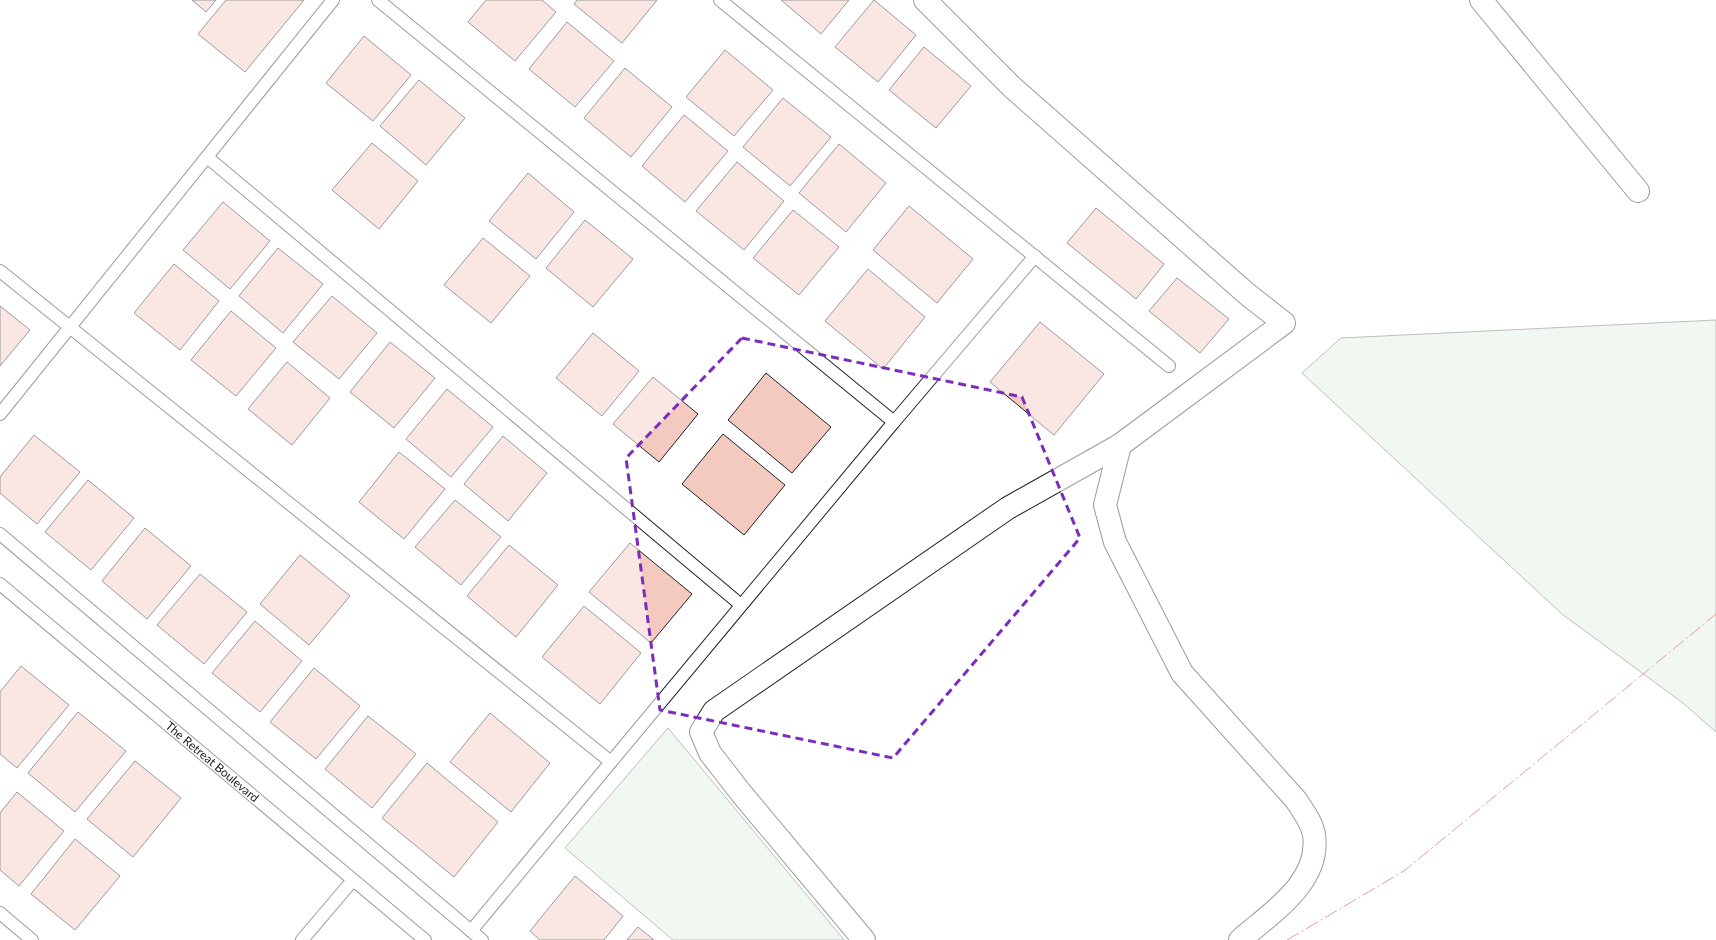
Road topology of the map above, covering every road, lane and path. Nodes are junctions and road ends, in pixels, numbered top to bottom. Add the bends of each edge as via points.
1 (333, 0) edge
2 (378, 0) edge
3 (720, 0) edge
4 (925, 0) edge
5 (1481, 0) edge
6 (207, 157) junction
7 (1638, 191) dead end
8 (1035, 256) junction
9 (0, 271) edge
10 (70, 327) junction
11 (1169, 366) dead end
12 (0, 414) edge
13 (894, 422) junction
14 (1120, 445) junction
15 (0, 534) edge
16 (0, 584) edge
17 (741, 605) junction
18 (611, 762) junction
19 (353, 880) junction
20 (0, 913) edge
21 (471, 931) junction
22 (32, 940) edge
23 (302, 940) edge
24 (425, 940) edge
25 (482, 940) edge
26 (864, 940) edge
27 (1240, 940) edge

1 - 6 lane
2 - 13 lane
3 - 8 lane
4 - 14 street via 1012,86 1247,294 1284,323
5 - 7 street
6 - 10 lane
6 - 17 lane
8 - 11 lane
8 - 13 lane
9 - 10 lane
10 - 12 lane
10 - 18 lane
13 - 17 lane
14 - 26 street via 1008,508 760,677 714,711 701,732 710,753 741,793
14 - 27 street via 1104,505 1115,542 1182,673 1296,800 1308,818 1314,834 1315,853 1301,883
15 - 21 lane
16 - 19 lane, The Retreat Boulevard
17 - 18 lane
18 - 21 lane
19 - 23 lane
19 - 24 lane, The Retreat Boulevard
20 - 22 lane
21 - 25 lane

